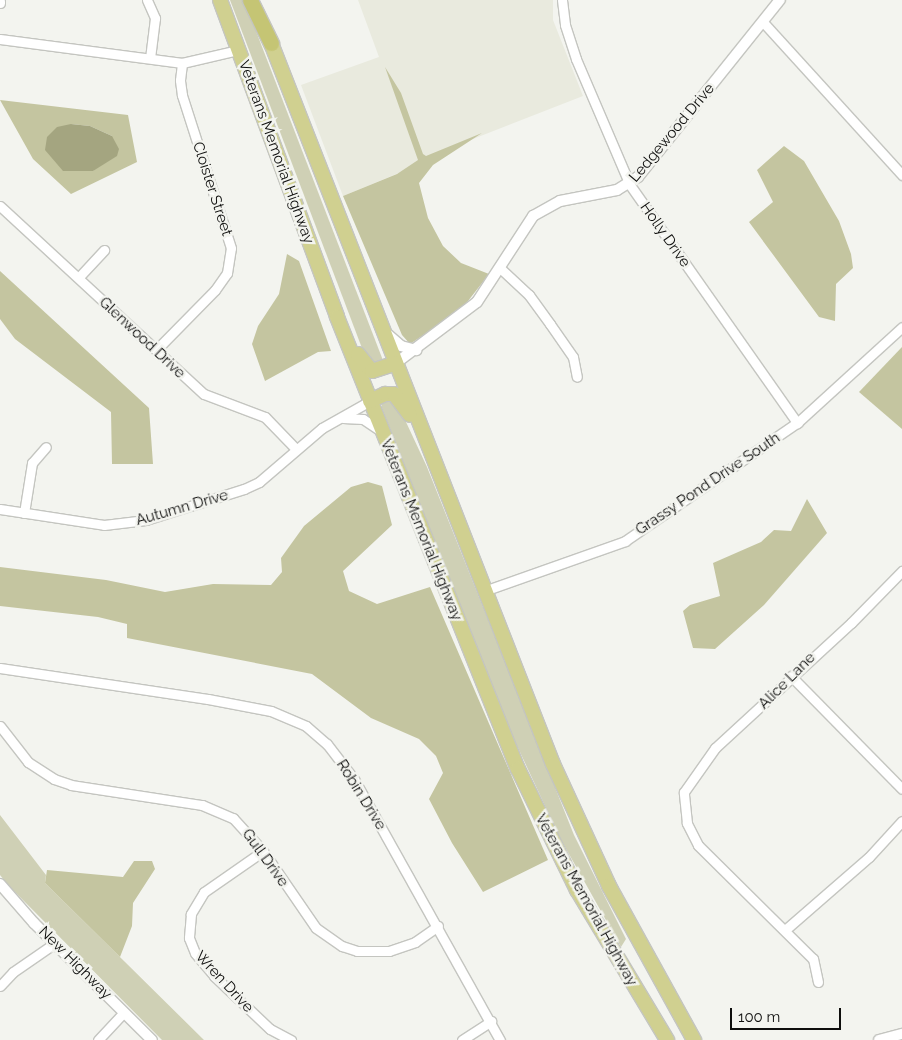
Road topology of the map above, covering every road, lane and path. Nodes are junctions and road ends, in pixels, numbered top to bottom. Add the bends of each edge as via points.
1 (147, 0) edge
2 (220, 0) edge
3 (250, 0) edge
4 (562, 0) edge
5 (780, 0) edge
6 (763, 22) junction
7 (0, 39) edge
8 (271, 42) joint
9 (238, 50) junction
10 (150, 58) junction
11 (182, 63) junction
12 (902, 175) edge
13 (630, 185) junction
14 (0, 206) edge
15 (104, 250) dead end
16 (500, 268) junction
17 (79, 277) junction
18 (338, 317) junction
19 (902, 327) edge
20 (383, 331) junction
21 (156, 350) junction
22 (416, 350) junction
23 (396, 363) junction
24 (577, 377) dead end
25 (370, 401) junction
26 (341, 418) junction
27 (797, 423) junction
28 (382, 432) junction
29 (424, 436) junction
30 (46, 447) dead end
31 (296, 449) junction
32 (0, 509) edge
33 (24, 513) junction
34 (900, 576) edge
35 (484, 591) junction
36 (0, 668) edge
37 (791, 676) junction
38 (0, 726) edge
39 (902, 789) edge
40 (902, 821) edge
41 (263, 852) junction
42 (0, 884) edge
43 (438, 926) junction
44 (785, 930) junction
45 (55, 943) junction
46 (818, 982) dead end
47 (0, 986) edge
48 (124, 1012) junction
49 (491, 1021) junction
50 (902, 1034) edge
51 (98, 1040) edge
52 (152, 1040) edge
53 (291, 1040) edge
54 (462, 1040) edge
55 (500, 1040) edge
56 (667, 1040) edge
57 (694, 1040) edge
58 (879, 1040) edge

1 - 10 street via 155,18
2 - 9 highway, Veterans Memorial Highway
3 - 8 highway
4 - 13 street, Holly Drive via 565,25 576,59
5 - 6 street, Ledgewood Drive
6 - 12 street
6 - 13 street, Ledgewood Drive
7 - 10 street
8 - 20 highway, Veterans Memorial Highway
9 - 11 street
9 - 18 highway, Veterans Memorial Highway
10 - 11 street
11 - 21 street, Cloister Street via 182,95 231,248 227,273 215,290
13 - 16 street, Ledgewood Drive via 547,206 521,231
13 - 27 street, Holly Drive
14 - 17 street, Glenwood Drive
15 - 17 street
16 - 22 street, Ledgewood Drive via 478,302
16 - 24 street via 529,295 564,343 573,357
17 - 21 street, Glenwood Drive
18 - 23 highway via 367,368 380,371
18 - 25 highway, Veterans Memorial Highway
19 - 27 street, Grassy Pond Drive South
20 - 22 street via 401,346
20 - 23 highway, Veterans Memorial Highway
21 - 31 street, Glenwood Drive via 204,394 264,417
22 - 23 street, Ledgewood Drive
23 - 29 highway, Veterans Memorial Highway
25 - 26 street, Autumn Drive
25 - 28 highway, Veterans Memorial Highway
25 - 29 highway via 385,394 394,394
26 - 28 street via 363,419
26 - 31 street, Autumn Drive via 322,428
27 - 35 street, Grassy Pond Drive South via 625,541
28 - 56 highway, Veterans Memorial Highway via 529,794 590,914
29 - 35 highway, Veterans Memorial Highway
30 - 33 street via 32,463
31 - 33 street, Autumn Drive via 258,482 244,489 146,520 104,525
32 - 33 street, Autumn Drive
34 - 37 street, Alice Lane
35 - 57 highway, Veterans Memorial Highway via 553,764 594,855
36 - 43 street, Robin Drive via 208,699 271,711 306,726 327,744 354,779
37 - 39 street
37 - 44 street, Alice Lane via 715,748 684,792 686,823 698,845
38 - 41 street, Gull Drive via 28,762 54,779 71,785 218,810 246,830
40 - 44 street via 869,857
41 - 43 street, Gull Drive via 316,928 342,946 357,951 389,951 415,942
41 - 53 street, Wren Drive via 204,892 191,914 189,938 194,953 214,976 270,1029
42 - 45 street, New Highway
43 - 49 street, Robin Drive
44 - 46 street via 813,959
45 - 47 street via 13,972
45 - 48 street, New Highway
48 - 51 street
48 - 52 street, New Highway
49 - 54 street
49 - 55 street, Robin Drive
50 - 58 street

